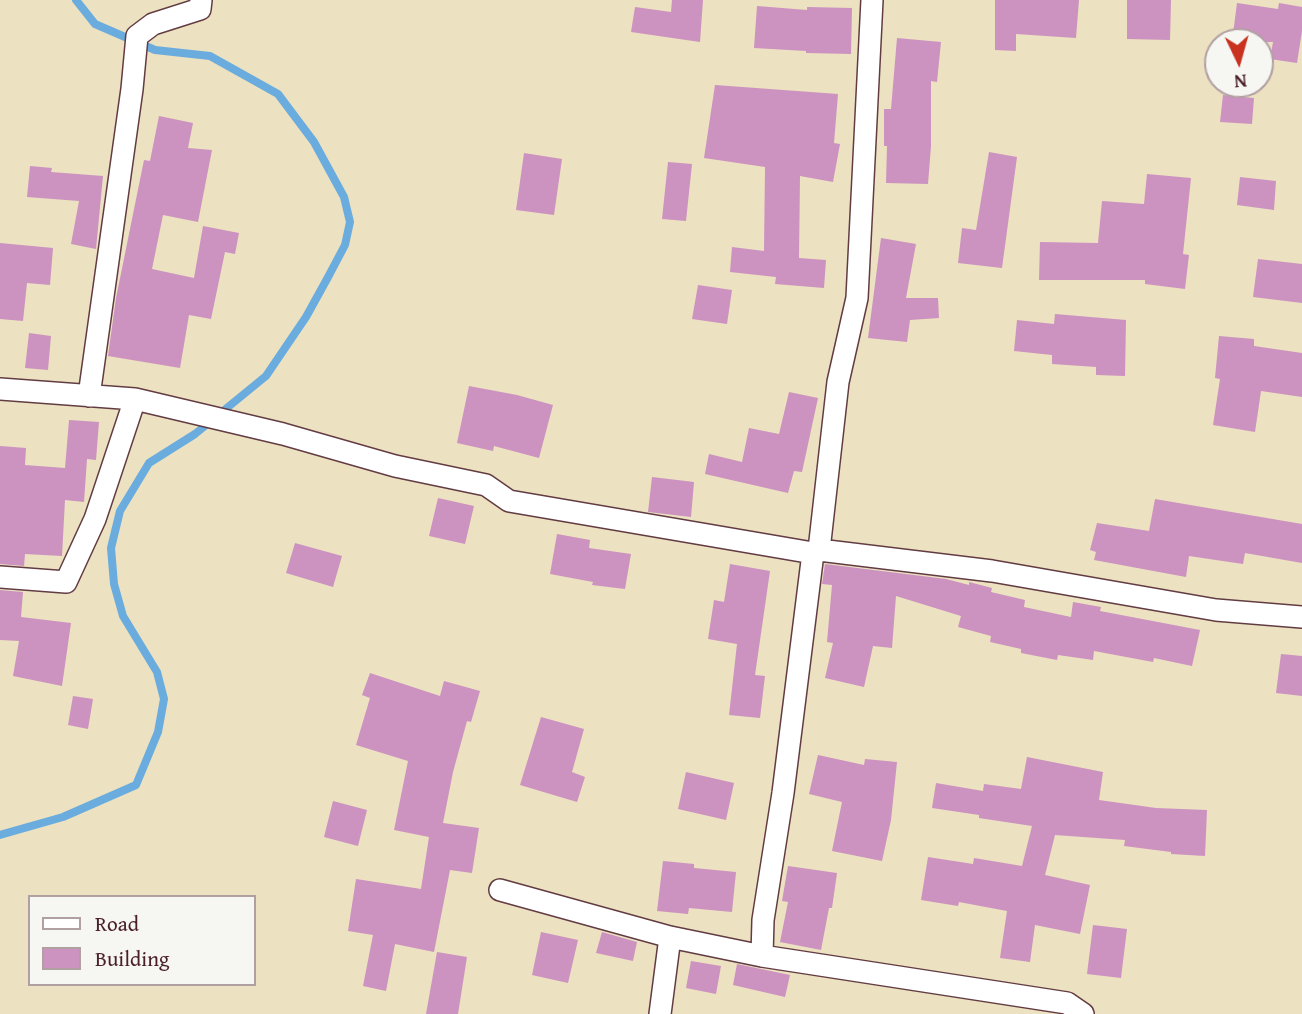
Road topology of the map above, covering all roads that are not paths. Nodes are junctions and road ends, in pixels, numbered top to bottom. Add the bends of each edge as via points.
1 (201, 0) edge
2 (872, 0) edge
3 (0, 389) edge
4 (89, 396) junction
5 (135, 399) junction
6 (816, 551) junction
7 (0, 578) edge
8 (1302, 617) edge
9 (500, 890) dead end
10 (670, 937) junction
11 (762, 956) junction
12 (660, 1014) edge
13 (1083, 1014) edge

1 - 4 street via 200,9 153,24 137,36
2 - 6 street via 857,298 838,382
3 - 4 street
4 - 5 street
5 - 6 street via 486,485 509,500
5 - 7 street via 95,519 66,582
6 - 8 street via 992,571 1216,610
6 - 11 street via 763,920
9 - 10 street
10 - 11 street
10 - 12 street
11 - 13 street via 1067,1003

